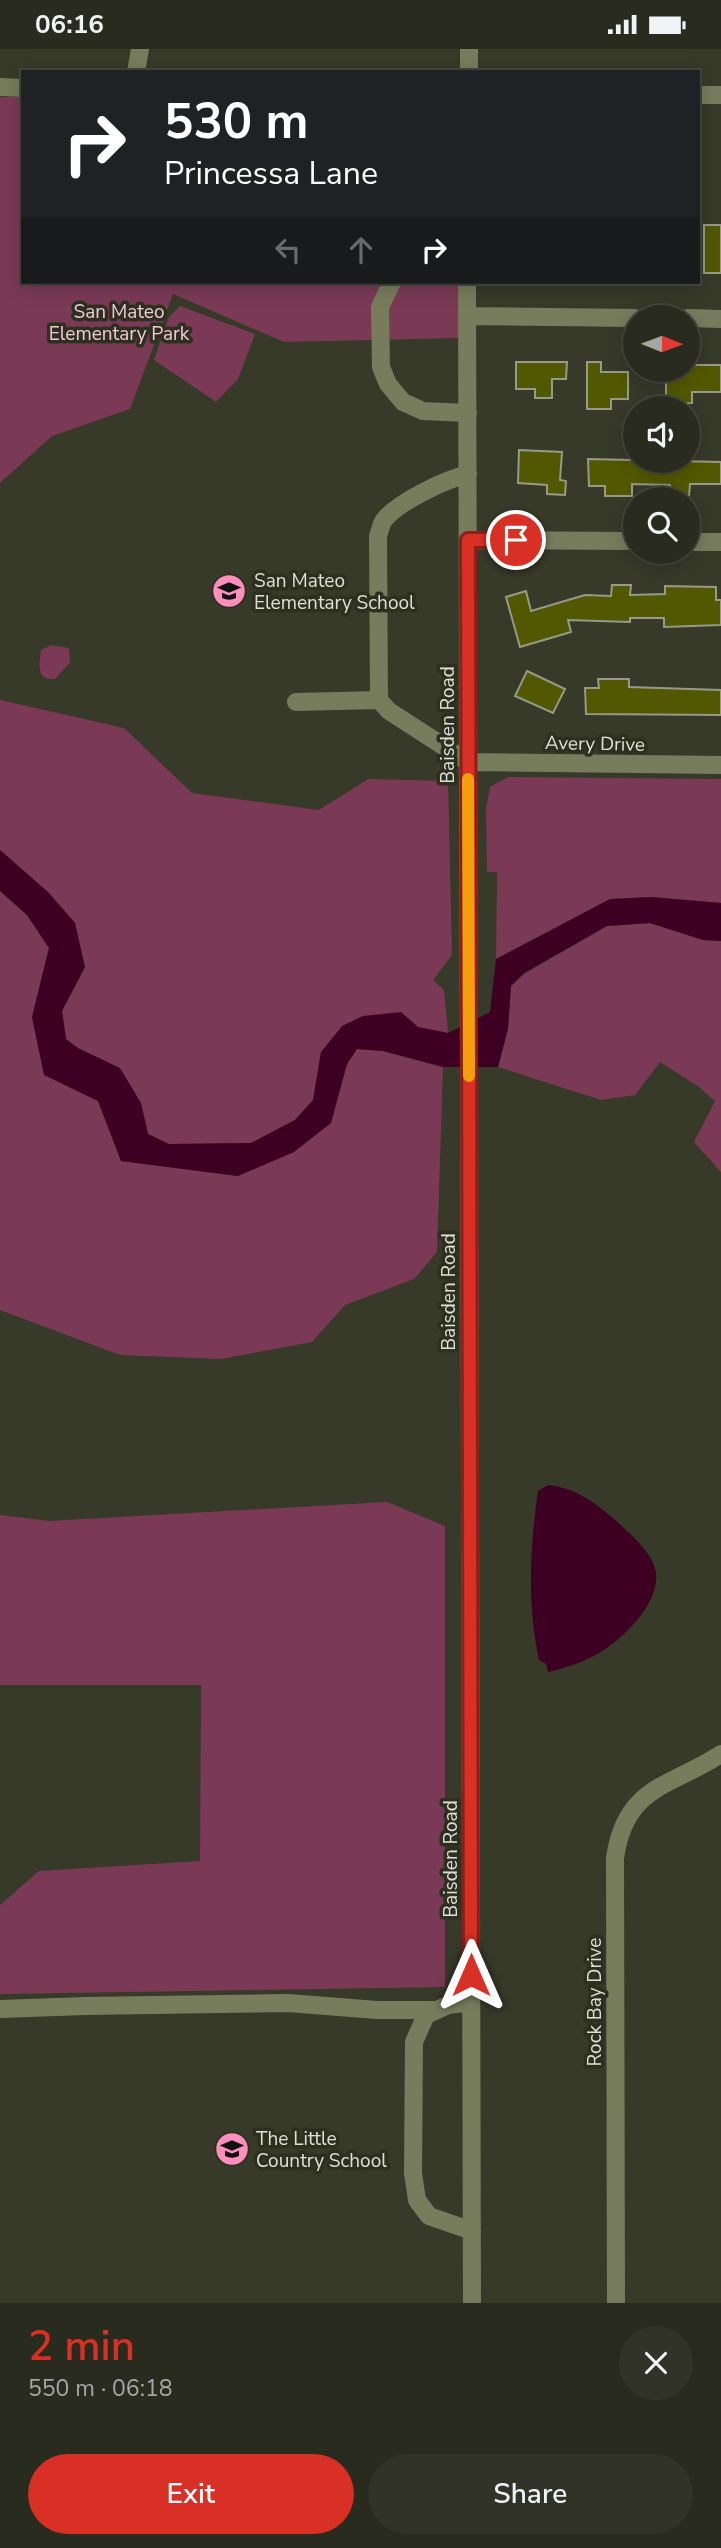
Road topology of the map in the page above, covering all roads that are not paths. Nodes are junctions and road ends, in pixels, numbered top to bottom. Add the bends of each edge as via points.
1 (140, 49) edge
2 (469, 49) edge
3 (136, 70) edge
4 (469, 70) edge
5 (0, 87) edge
6 (21, 88) edge
7 (700, 95) edge
8 (721, 95) edge
9 (391, 284) edge
10 (467, 284) edge
11 (467, 316) junction
12 (623, 318) edge
13 (700, 318) edge
14 (721, 319) edge
15 (468, 413) junction
16 (468, 474) junction
17 (468, 540) junction
18 (623, 541) edge
19 (700, 542) edge
20 (721, 542) edge
21 (379, 700) junction
22 (296, 702) dead end
23 (468, 762) junction
24 (721, 765) edge
25 (721, 1754) edge
26 (471, 2002) junction
27 (0, 2009) edge
28 (438, 2010) junction
29 (472, 2231) junction
30 (472, 2303) edge
31 (616, 2303) edge

1 - 3 street
2 - 4 street
5 - 6 street
7 - 8 street
9 - 15 street via 380,307 381,367 388,384 403,402 423,411
10 - 11 street, Baisden Road
11 - 12 street
11 - 15 street, Baisden Road
13 - 14 street
15 - 16 street, Baisden Road
16 - 17 street, Baisden Road
16 - 21 street via 446,480 383,521 378,536
17 - 18 street
17 - 23 street, Baisden Road
19 - 20 street
21 - 22 street
21 - 23 street
23 - 24 street, Avery Drive
23 - 26 street, Baisden Road
25 - 31 street, Rock Bay Drive via 636,1804 618,1839
26 - 28 street
26 - 29 street, Baisden Road
27 - 28 street via 288,2003
28 - 29 street via 426,2015 414,2042 417,2200 429,2216
29 - 30 street, Baisden Road

